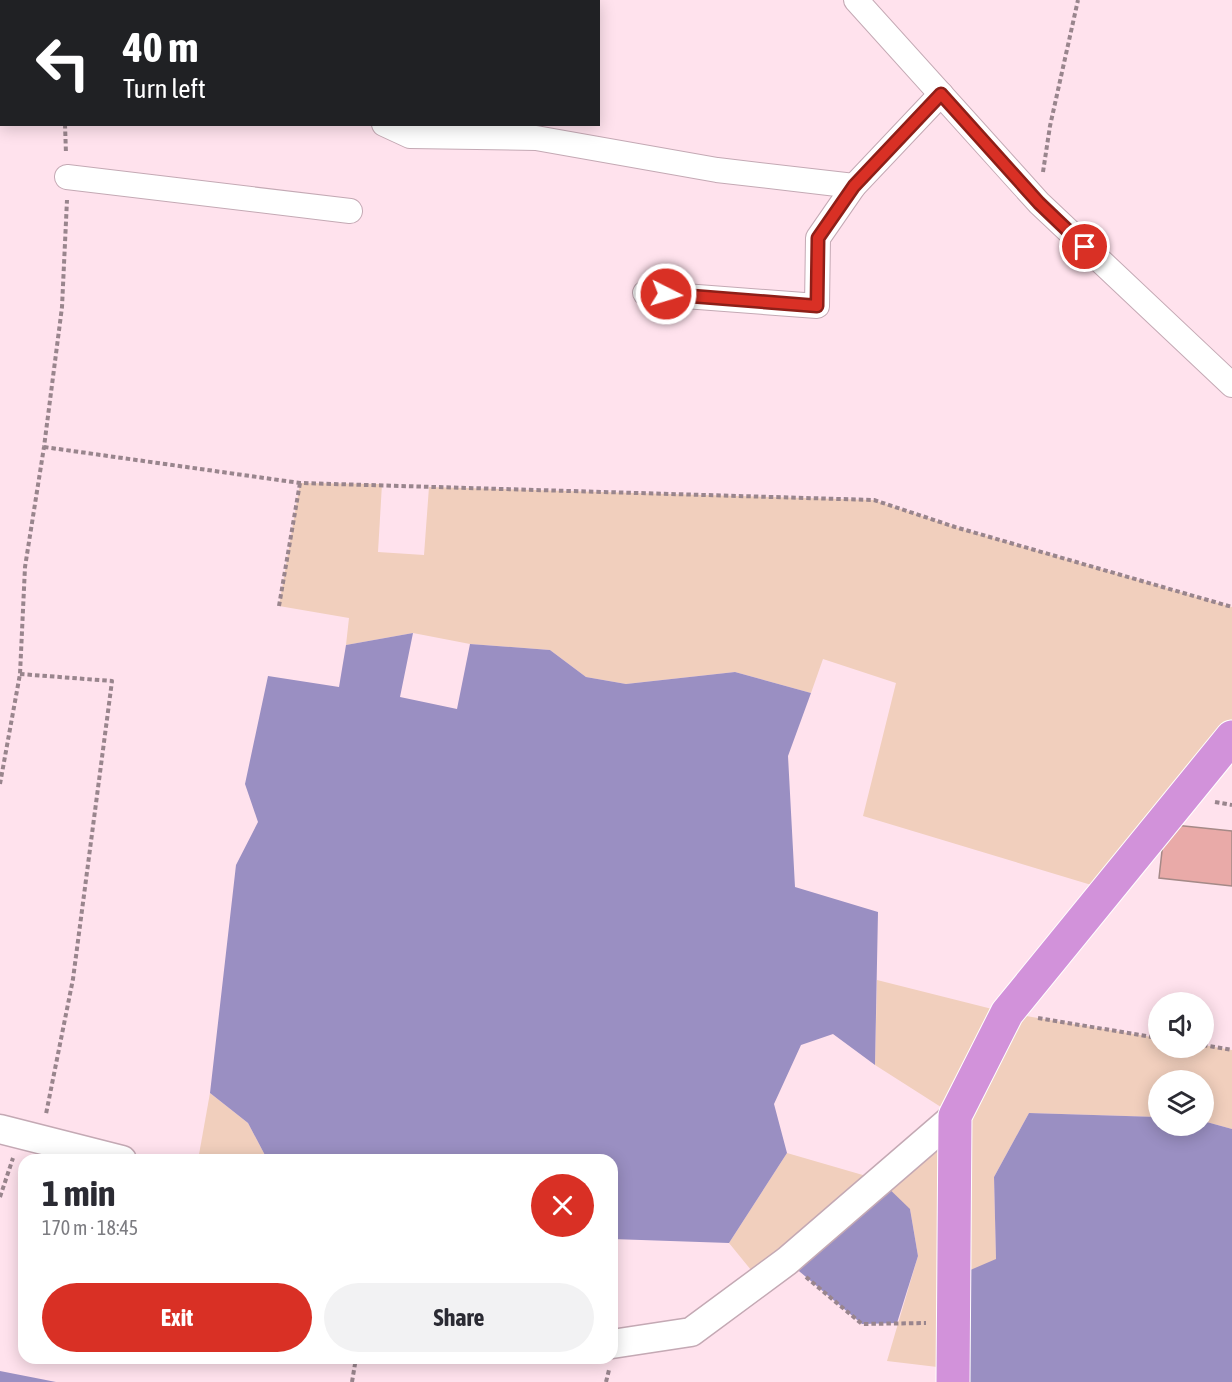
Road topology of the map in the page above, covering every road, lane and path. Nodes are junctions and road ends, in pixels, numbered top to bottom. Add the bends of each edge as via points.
1 (856, 0) edge
2 (1078, 0) edge
3 (941, 94) junction
4 (65, 126) edge
5 (388, 126) edge
6 (68, 177) junction
7 (854, 186) junction
8 (1039, 203) junction
9 (350, 211) dead end
10 (645, 293) dead end
11 (1232, 385) edge
12 (44, 447) junction
13 (300, 483) junction
14 (279, 606) dead end
15 (1232, 607) edge
16 (20, 674) junction
17 (1232, 737) edge
18 (0, 784) edge
19 (1008, 1013) junction
20 (1148, 1036) edge
21 (1214, 1047) edge
22 (1232, 1050) edge
23 (955, 1116) junction
24 (20, 1134) edge
25 (98, 1154) edge
26 (0, 1197) edge
27 (787, 1261) junction
28 (897, 1323) dead end
29 (618, 1343) edge
30 (355, 1364) edge
31 (352, 1382) edge
32 (954, 1382) edge

1 - 3 street
2 - 8 path via 1050,126
3 - 7 street
3 - 8 street
4 - 6 path
5 - 7 street via 410,136 536,138 717,170
6 - 9 street
6 - 12 path via 63,307
7 - 10 street via 818,238 817,306
8 - 11 street
12 - 13 path
12 - 16 path via 25,567
13 - 14 path
13 - 15 path via 874,501
16 - 18 path
16 - 24 path via 112,681 73,979
17 - 19 highway
19 - 20 path
19 - 23 highway
21 - 22 path
23 - 27 street
23 - 32 highway
24 - 25 street
24 - 26 path
27 - 28 path via 862,1324
27 - 29 street via 691,1332
30 - 31 path

